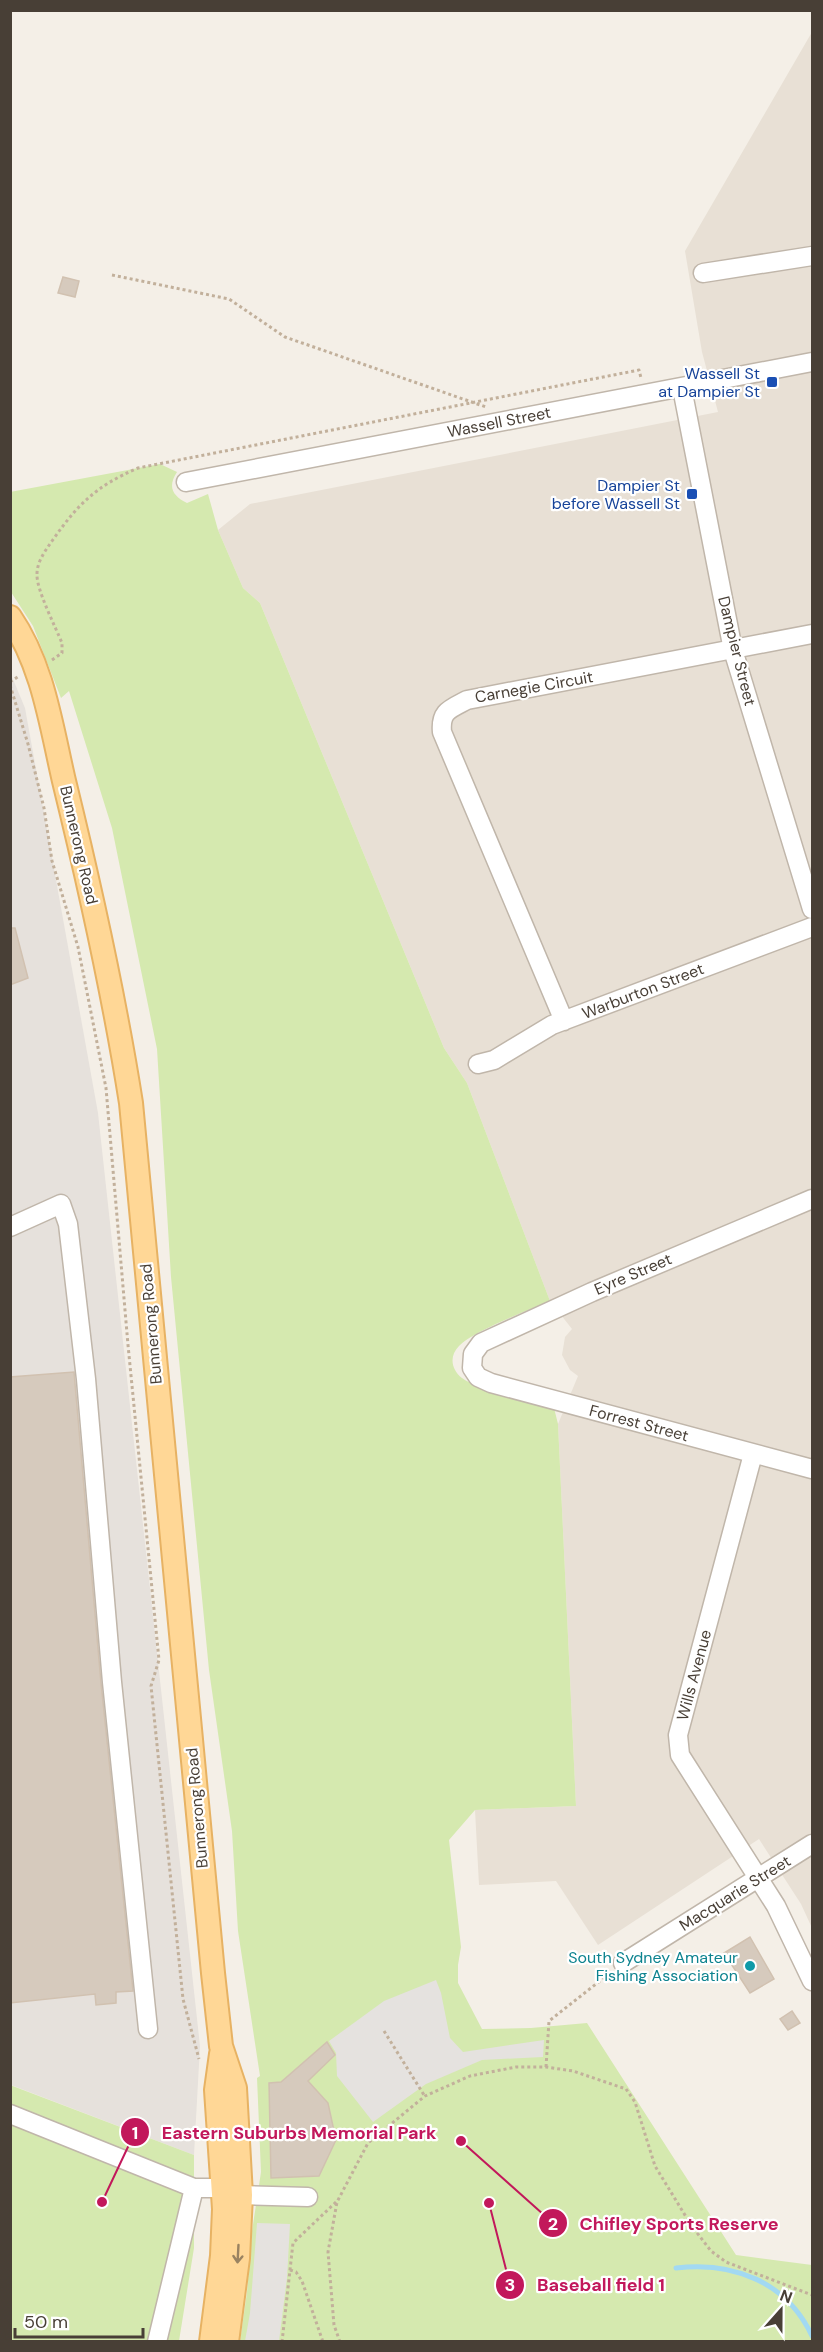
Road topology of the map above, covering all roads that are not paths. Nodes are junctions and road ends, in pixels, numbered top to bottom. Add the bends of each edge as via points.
1 (813, 256) edge
2 (703, 273) dead end
3 (813, 362) edge
4 (682, 388) junction
5 (186, 482) dead end
6 (13, 625) edge
7 (813, 634) edge
8 (733, 650) junction
9 (813, 909) edge
10 (813, 927) edge
11 (564, 1021) junction
12 (478, 1064) dead end
13 (813, 1199) edge
14 (10, 1227) edge
15 (472, 1368) joint
16 (753, 1454) junction
17 (813, 1469) edge
18 (813, 1844) edge
19 (758, 1879) junction
20 (623, 1963) road end
21 (813, 1981) edge
22 (148, 2029) dead end
23 (10, 2114) edge
24 (194, 2188) junction
25 (231, 2191) junction
26 (308, 2197) dead end
27 (157, 2342) edge
28 (211, 2342) edge
29 (227, 2342) edge

1 - 2 street
3 - 4 street, Wassell Street
4 - 5 street, Wassell Street
4 - 8 street, Dampier Street
6 - 25 main road, Bunnerong Road via 37,669 103,950 131,1103 221,2046 216,2090
7 - 8 street, Carnegie Circuit
8 - 9 street, Dampier Street
8 - 11 street, Carnegie Circuit via 467,700 448,710 441,720 442,732
10 - 11 street, Warburton Street
11 - 12 street, Warburton Street via 494,1060
13 - 15 street, Eyre Street via 481,1343 473,1354
14 - 22 street via 61,1204 69,1224
15 - 16 street, Forrest Street via 478,1377 491,1383
16 - 17 street, Forrest Street
16 - 19 street, Wills Avenue via 678,1735 680,1755
18 - 19 street, Macquarie Street
19 - 20 street, Macquarie Street
19 - 21 street, Wills Avenue via 776,1906
23 - 24 street
24 - 25 street
24 - 27 street
25 - 26 street
25 - 28 main road, Bunnerong Road
25 -> 29 main road, Bunnerong Road via 238,2258

